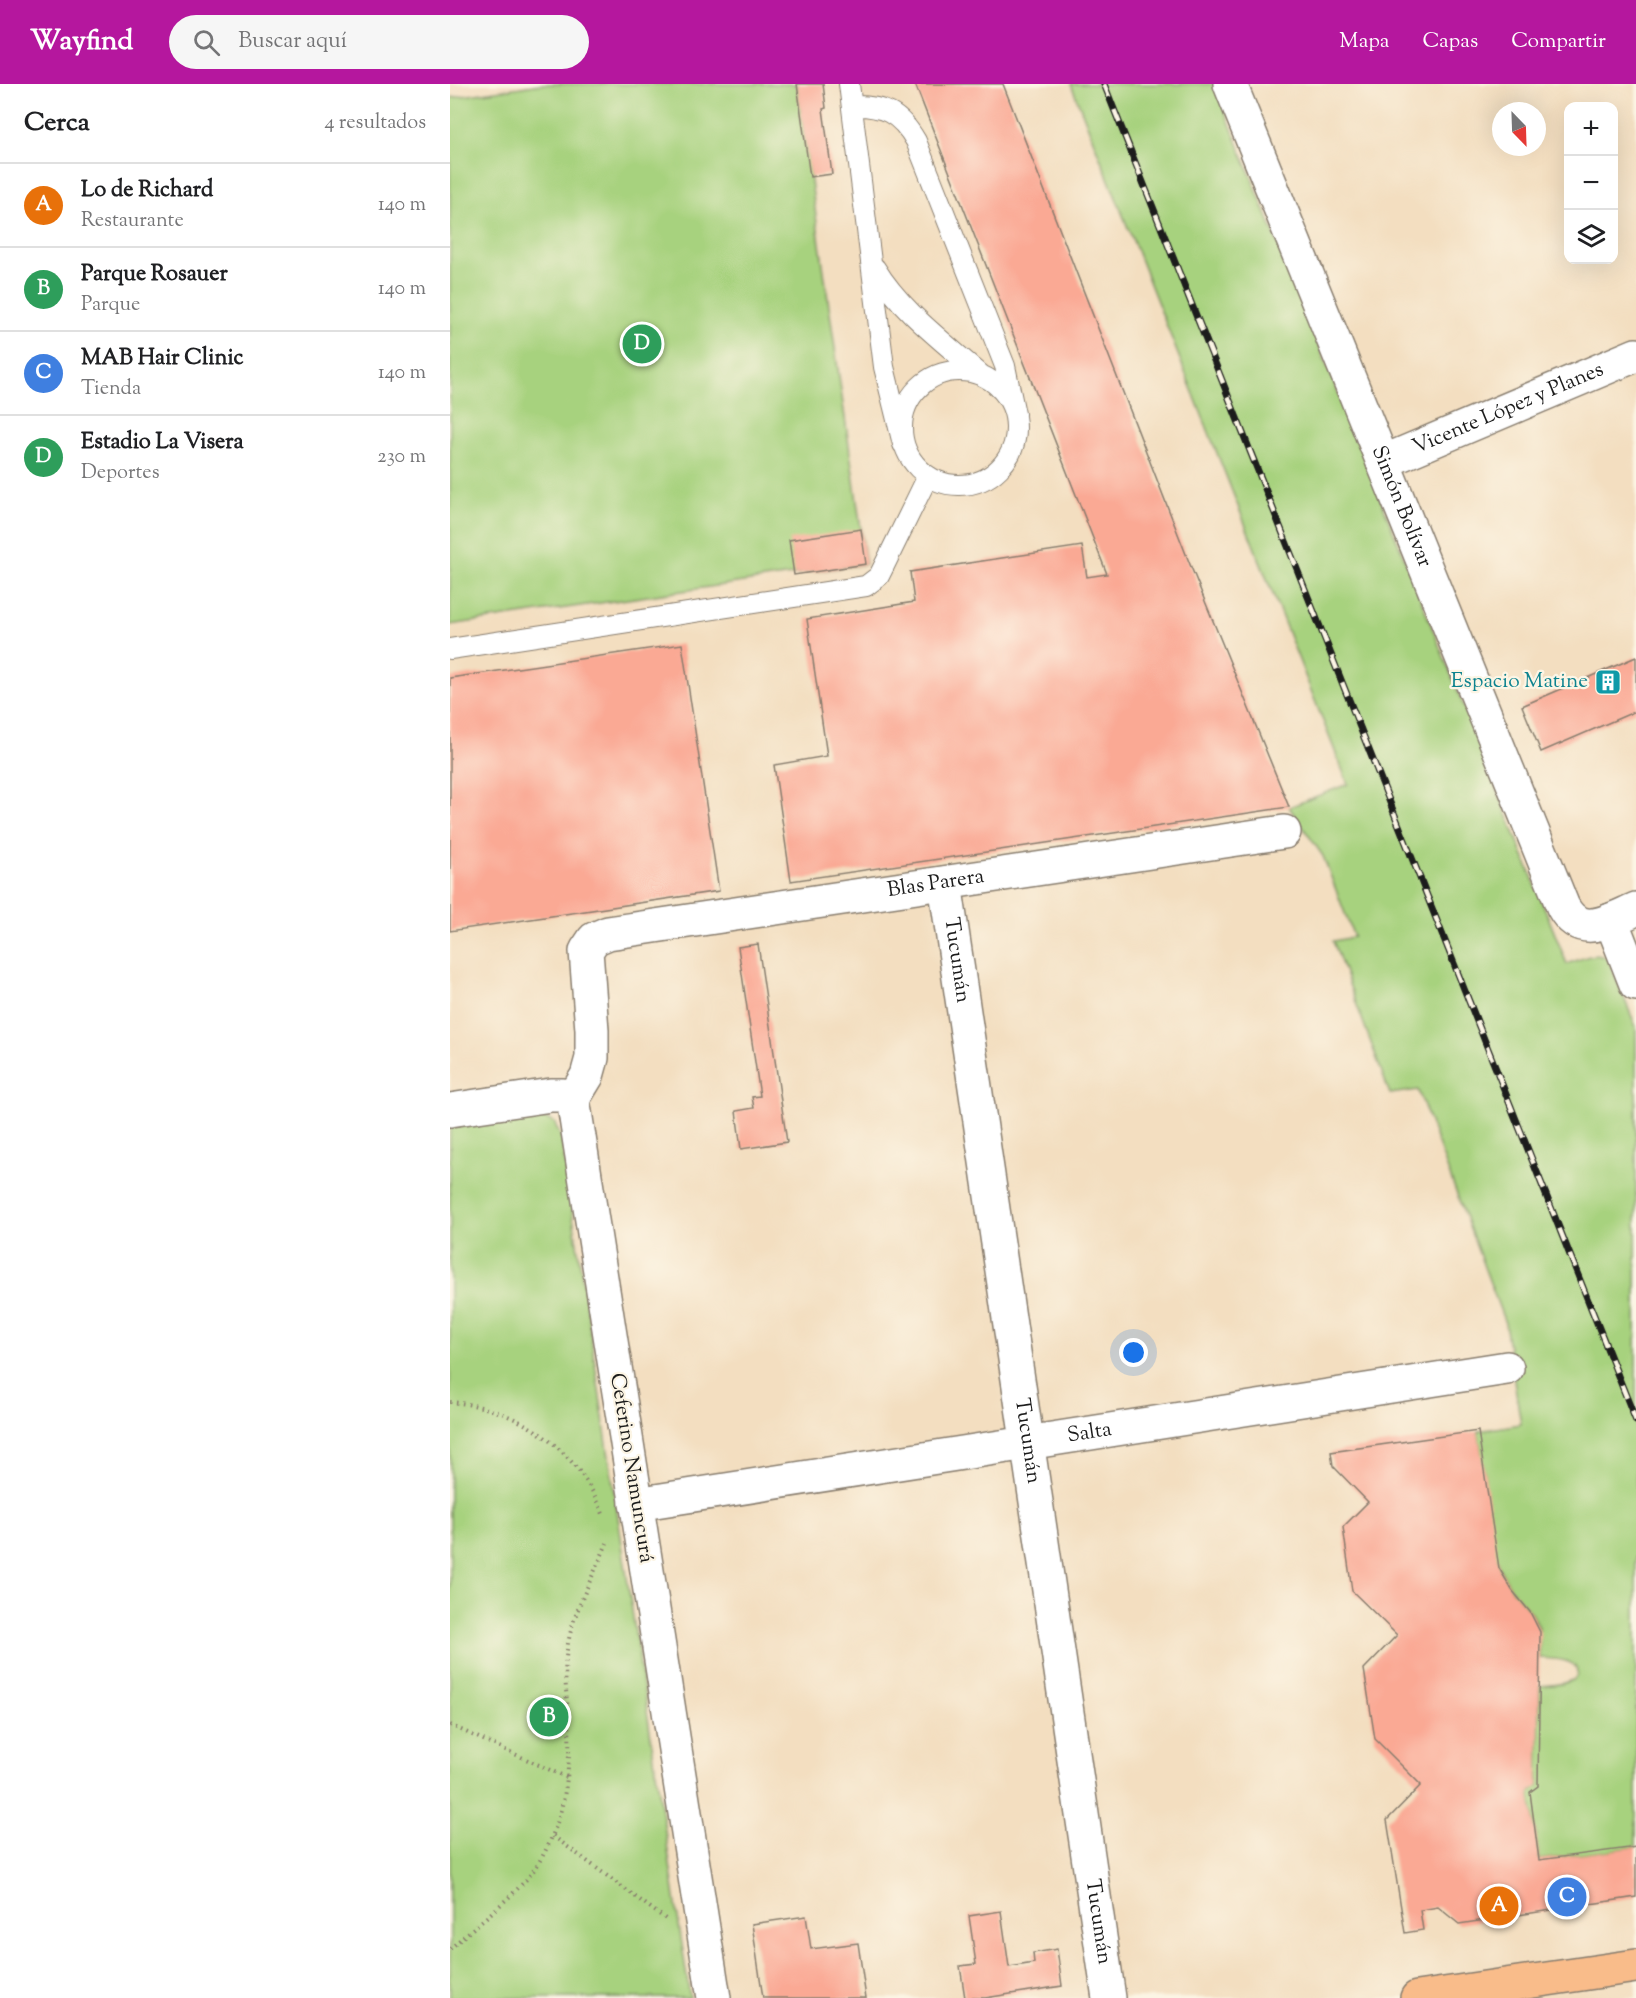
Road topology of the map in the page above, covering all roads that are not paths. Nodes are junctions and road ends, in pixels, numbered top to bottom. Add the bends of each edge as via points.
1 (849, 84) edge
2 (1230, 84) edge
3 (852, 106) junction
4 (872, 264) junction
5 (1636, 355) edge
6 (980, 374) junction
7 (1015, 414) junction
8 (903, 444) junction
9 (1383, 462) junction
10 (928, 476) junction
11 (450, 649) edge
12 (1284, 832) dead end
13 (945, 883) junction
14 (1624, 915) edge
15 (1636, 984) edge
16 (573, 1100) junction
17 (450, 1110) edge
18 (1507, 1368) dead end
19 (1027, 1443) junction
20 (636, 1504) junction
21 (1636, 1966) edge
22 (714, 1998) edge
23 (1109, 1998) edge
24 (1417, 1998) edge

1 - 3 lane
2 - 9 street, Simón Bolívar
3 - 4 lane
3 - 7 lane via 873,106 890,112 916,141 1005,366
4 - 6 lane via 902,305
4 - 8 lane via 886,380
5 - 9 street, Vicente López y Planes
6 - 7 lane via 1003,390
6 - 8 lane via 952,370 932,377 915,390 902,415
7 - 10 lane via 1010,454 992,474 980,481 953,485
8 - 10 lane via 913,462
9 - 14 street, Simón Bolívar via 1563,907 1579,924 1595,925
10 - 11 lane via 879,576 866,586
12 - 13 street, Blas Parera
13 - 16 street, Blas Parera via 599,936 590,943 585,960 592,1058
13 - 19 street, Tucumán
14 - 15 street
16 - 17 street via 551,1095
16 - 20 street, Ceferino Namuncurá
18 - 19 street, Salta
19 - 20 street, Salta
19 - 23 street, Tucumán
20 - 22 street, Ceferino Namuncurá
21 - 24 main road

